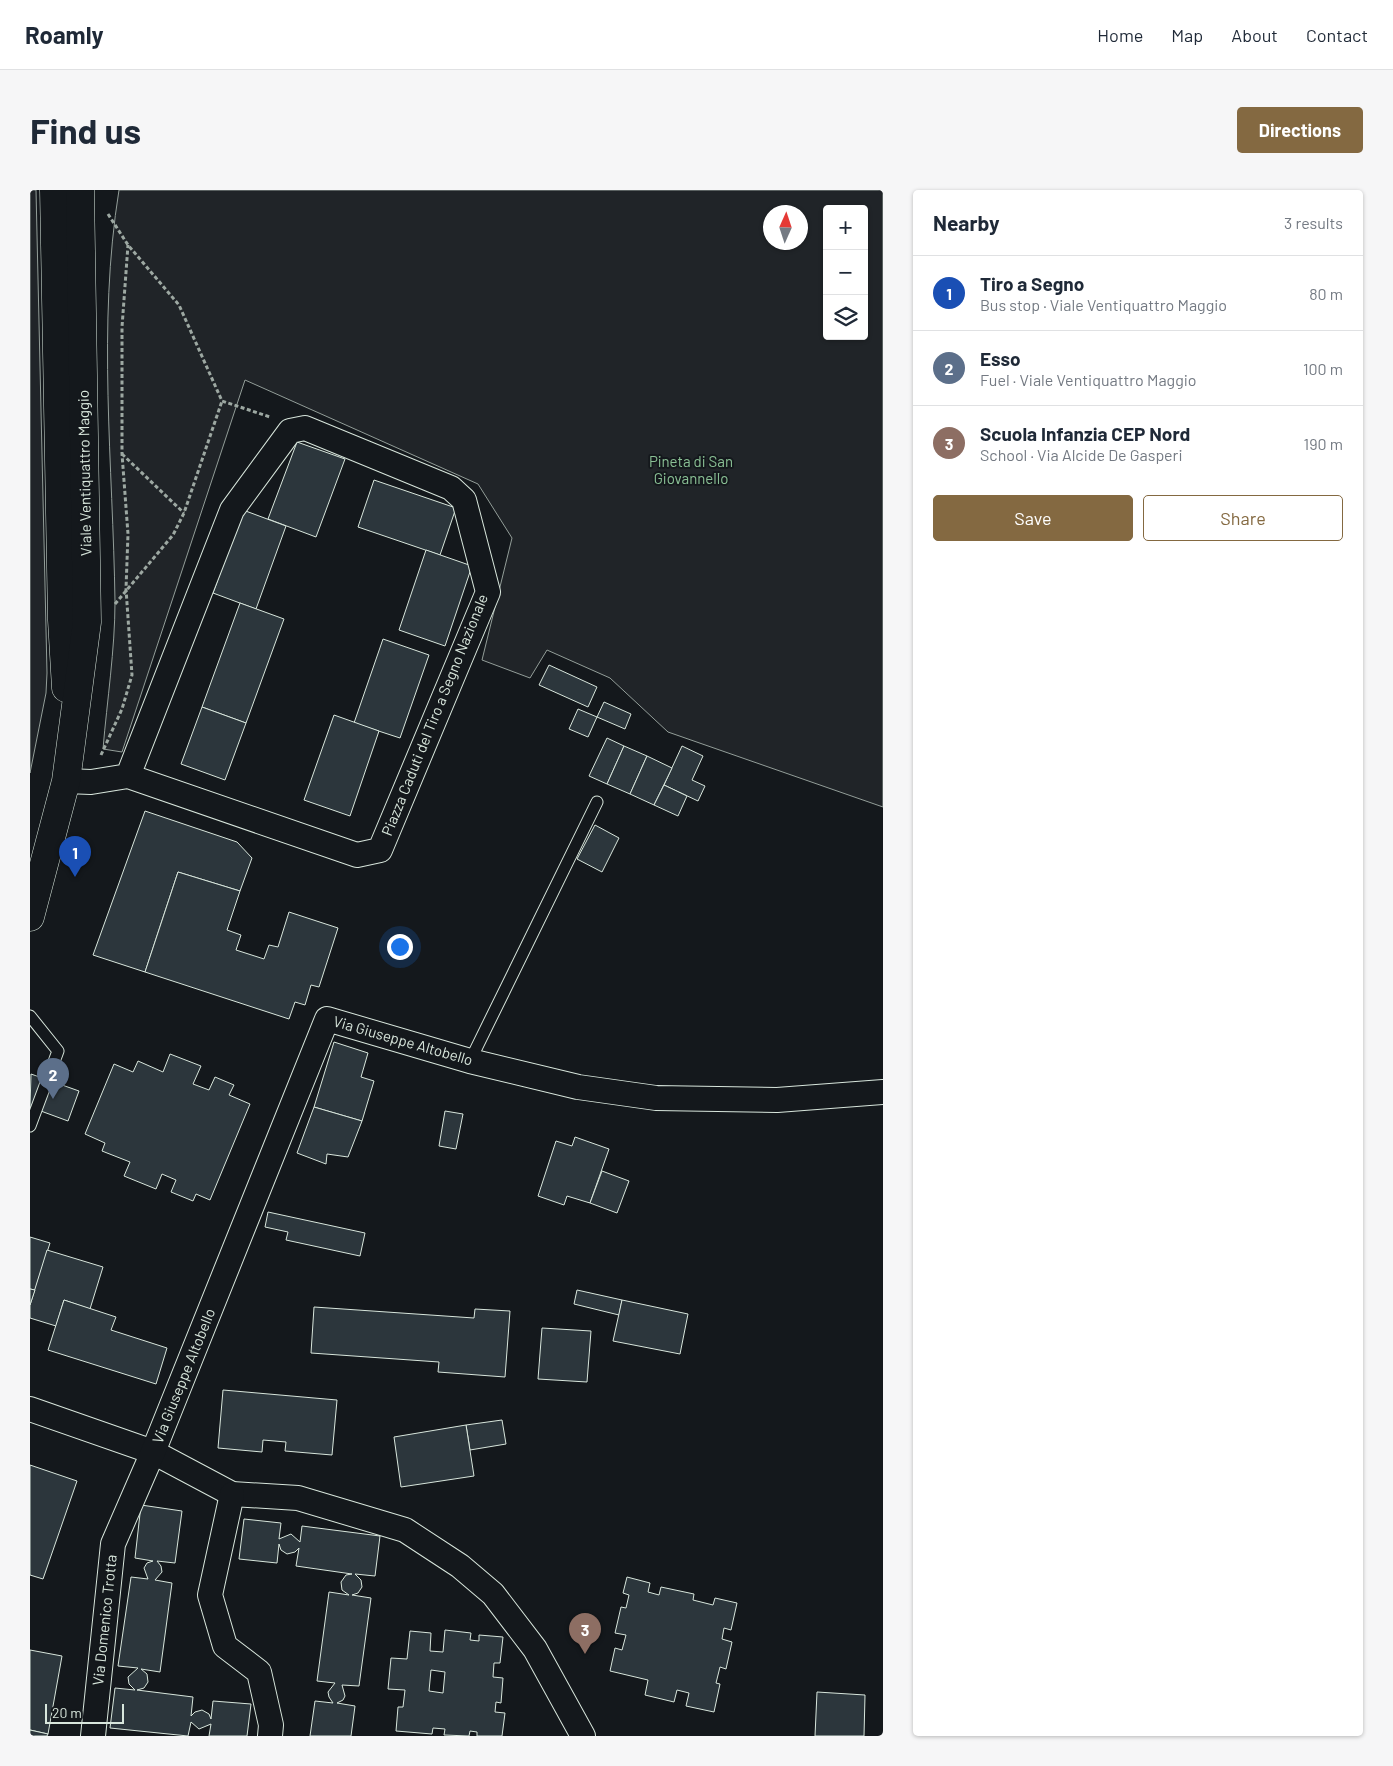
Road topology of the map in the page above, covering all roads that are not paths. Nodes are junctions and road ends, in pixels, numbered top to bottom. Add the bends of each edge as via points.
1 (54, 190) edge
2 (80, 190) edge
3 (70, 754) junction
4 (128, 776) junction
5 (78, 781) junction
6 (597, 802) dead end
7 (30, 915) edge
8 (30, 1016) edge
9 (470, 1061) junction
10 (883, 1092) edge
11 (30, 1126) edge
12 (30, 1409) edge
13 (153, 1452) junction
14 (232, 1494) junction
15 (93, 1736) edge
16 (270, 1736) edge
17 (583, 1736) edge

1 - 3 main road, Viale Ventiquattro Maggio via 62,620
2 - 3 main road, Viale Ventiquattro Maggio via 87,622
3 - 5 main road, Viale Ventiquattro Maggio
4 - 4 street, Piazza Caduti del Tiro a Segno Nazionale via 232,510 290,431 305,428 451,488 464,500 488,592 380,850 357,855
4 - 5 street, Piazza Caduti del Tiro a Segno Nazionale
5 - 7 main road, Viale Ventiquattro Maggio
6 - 9 lane
8 - 11 lane via 58,1051
9 - 10 street, Via Giuseppe Altobello via 578,1087 656,1098 777,1100
9 - 13 street, Via Giuseppe Altobello via 327,1019
12 - 13 street
13 - 14 street
13 - 15 street, Via Domenico Trotta via 113,1544
14 - 16 street via 210,1595 224,1646 259,1672 271,1725
14 - 17 street via 298,1498 405,1530 460,1566 493,1594 535,1649

